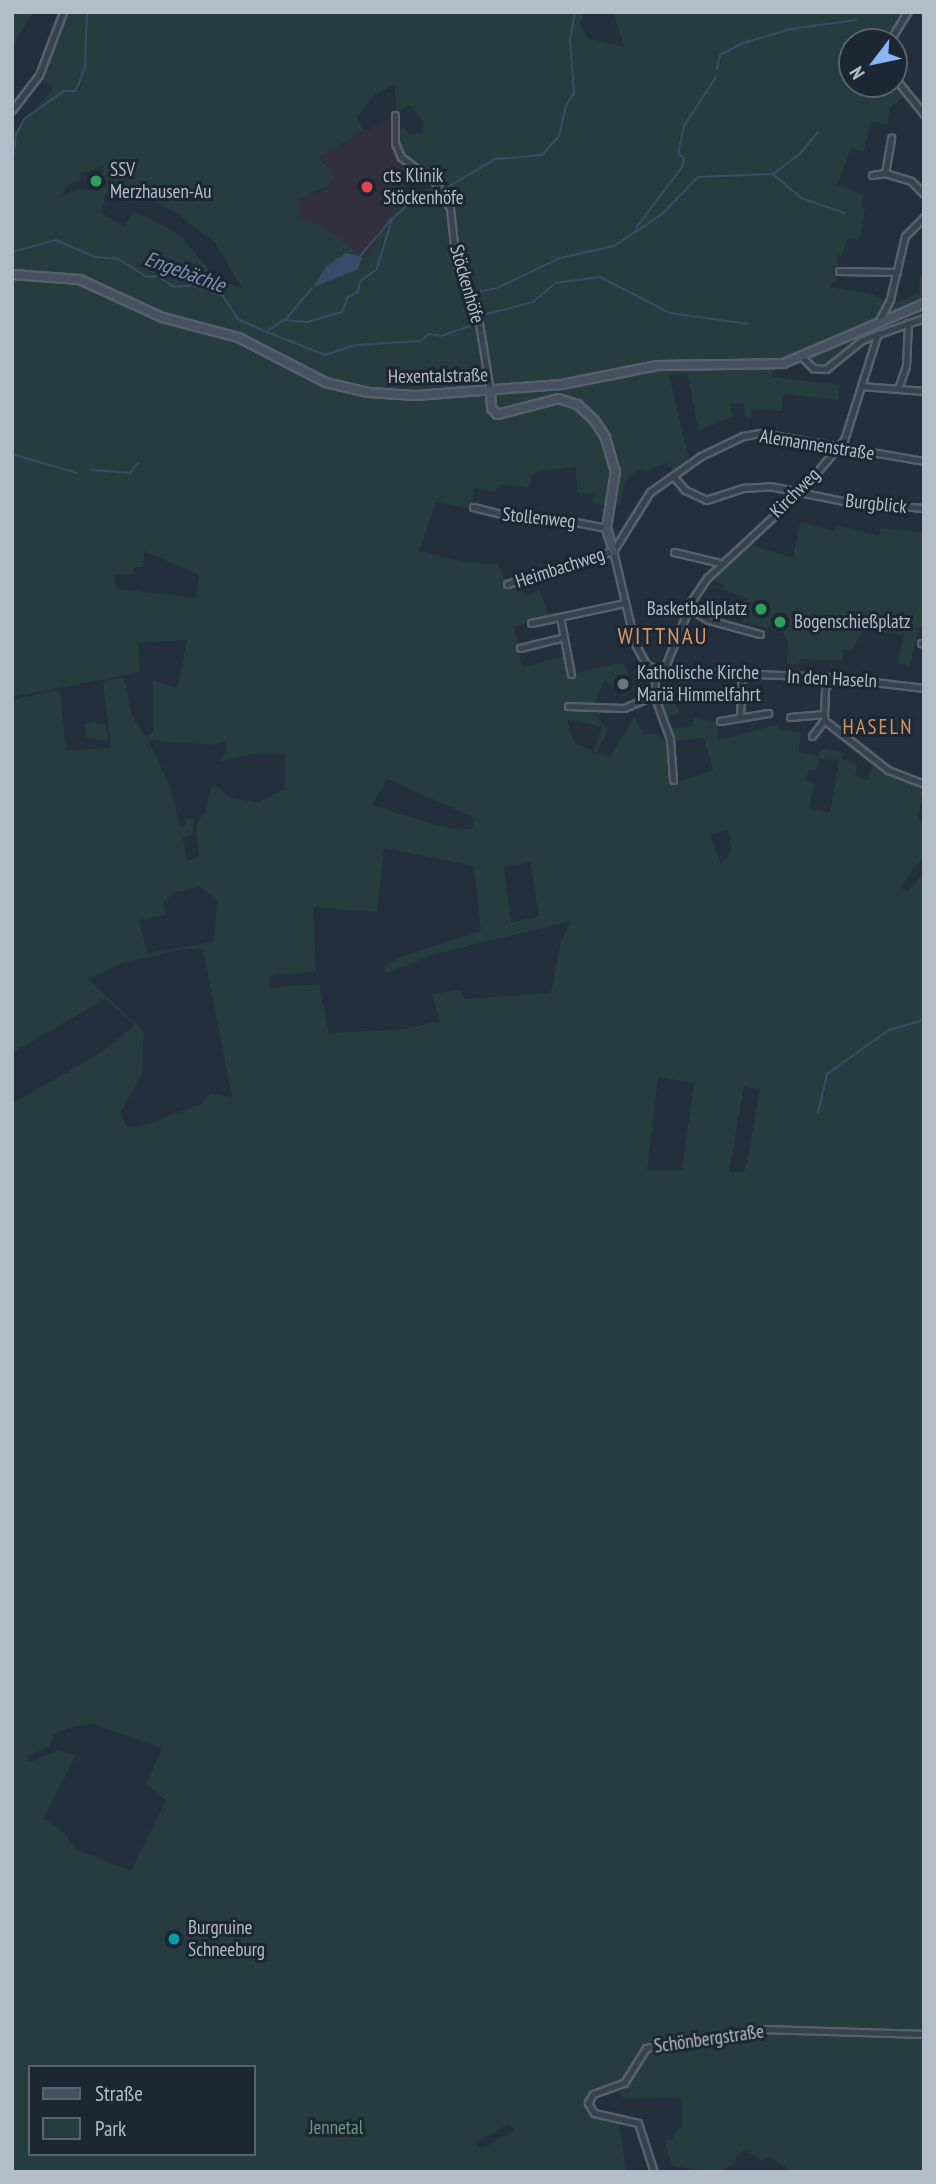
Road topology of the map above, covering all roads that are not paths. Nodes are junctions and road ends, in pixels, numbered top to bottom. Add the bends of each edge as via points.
1 (63, 12) edge
2 (907, 12) edge
3 (897, 28) edge
4 (908, 94) edge
5 (12, 110) edge
6 (924, 113) edge
7 (395, 115) dead end
8 (891, 138) dead end
9 (885, 173) junction
10 (872, 175) dead end
11 (924, 194) edge
12 (924, 217) edge
13 (839, 271) dead end
14 (897, 272) junction
15 (12, 274) edge
16 (924, 303) edge
17 (924, 318) edge
18 (908, 323) junction
19 (878, 324) junction
20 (878, 333) junction
21 (802, 357) junction
22 (860, 386) junction
23 (898, 389) junction
24 (924, 391) edge
25 (490, 392) junction
26 (838, 447) junction
27 (924, 461) edge
28 (673, 476) junction
29 (800, 492) junction
30 (472, 507) dead end
31 (924, 508) edge
32 (607, 532) junction
33 (624, 534) junction
34 (613, 551) junction
35 (674, 552) dead end
36 (720, 563) junction
37 (507, 584) dead end
38 (624, 603) junction
39 (688, 608) junction
40 (560, 617) junction
41 (531, 623) dead end
42 (760, 634) dead end
43 (564, 637) junction
44 (520, 649) dead end
45 (664, 669) junction
46 (656, 670) junction
47 (742, 673) junction
48 (571, 674) dead end
49 (831, 677) junction
50 (924, 688) edge
51 (654, 695) junction
52 (568, 706) dead end
53 (768, 713) dead end
54 (740, 717) junction
55 (790, 717) dead end
56 (823, 717) junction
57 (720, 721) dead end
58 (812, 736) dead end
59 (673, 780) dead end
60 (924, 784) edge
61 (924, 2034) edge
62 (654, 2172) edge

1 - 5 street via 38,75
2 - 3 street
4 - 6 street
7 - 25 street, Stöckenhöfe via 395,142 401,157 435,182 450,208 456,262 479,323
8 - 9 street
9 - 10 street
9 - 11 street via 911,181
12 - 14 street via 905,236
13 - 14 street
14 - 19 street
15 - 25 main road, Hexentalstraße via 66,276 96,284 162,317 238,337 290,368 349,388 415,394
16 - 19 main road, Hexentalstraße
17 - 18 street
18 - 20 street
18 - 23 street via 906,366
19 - 21 main road, Hexentalstraße
20 - 21 street via 852,345 826,369 813,368
20 - 22 street, Kirchweg
21 - 25 main road, Hexentalstraße via 766,365 657,365
22 - 23 street
22 - 26 street, Kirchweg via 852,425
23 - 24 street
25 - 32 main road via 491,408 498,414 558,398 577,404 594,420 606,437 615,471
26 - 27 street, Alemannenstraße
26 - 28 street, Alemannenstraße via 760,433 743,436
26 - 29 street, Kirchweg
28 - 29 street, Burgblick via 685,490 706,500 761,486
28 - 33 street, Alemannenstraße via 641,500
29 - 31 street, Burgblick
29 - 36 street, Kirchweg
30 - 32 street, Stollenweg via 526,520 565,520
32 - 33 street
32 - 34 main road
33 - 34 street, Alemannenstraße
34 - 37 street, Heimbachweg
34 - 38 street
35 - 36 street
36 - 39 street, Kirchweg
38 - 40 street
38 - 46 street via 640,654
39 - 42 street via 709,620
39 - 45 street, Kirchweg
40 - 41 street
40 - 43 street
43 - 44 street
43 - 48 street
45 - 46 street, In den Haseln
45 - 47 street, In den Haseln
46 - 51 street
47 - 49 street, In den Haseln
47 - 54 street
49 - 50 street, In den Haseln
49 - 56 street
51 - 52 street via 624,708
51 - 59 street via 670,739
53 - 54 street
54 - 57 street
55 - 56 street
56 - 58 street
56 - 60 street via 888,770
61 - 62 street, Schönbergstraße via 763,2029 646,2048 624,2083 593,2094 588,2103 594,2113 638,2123

